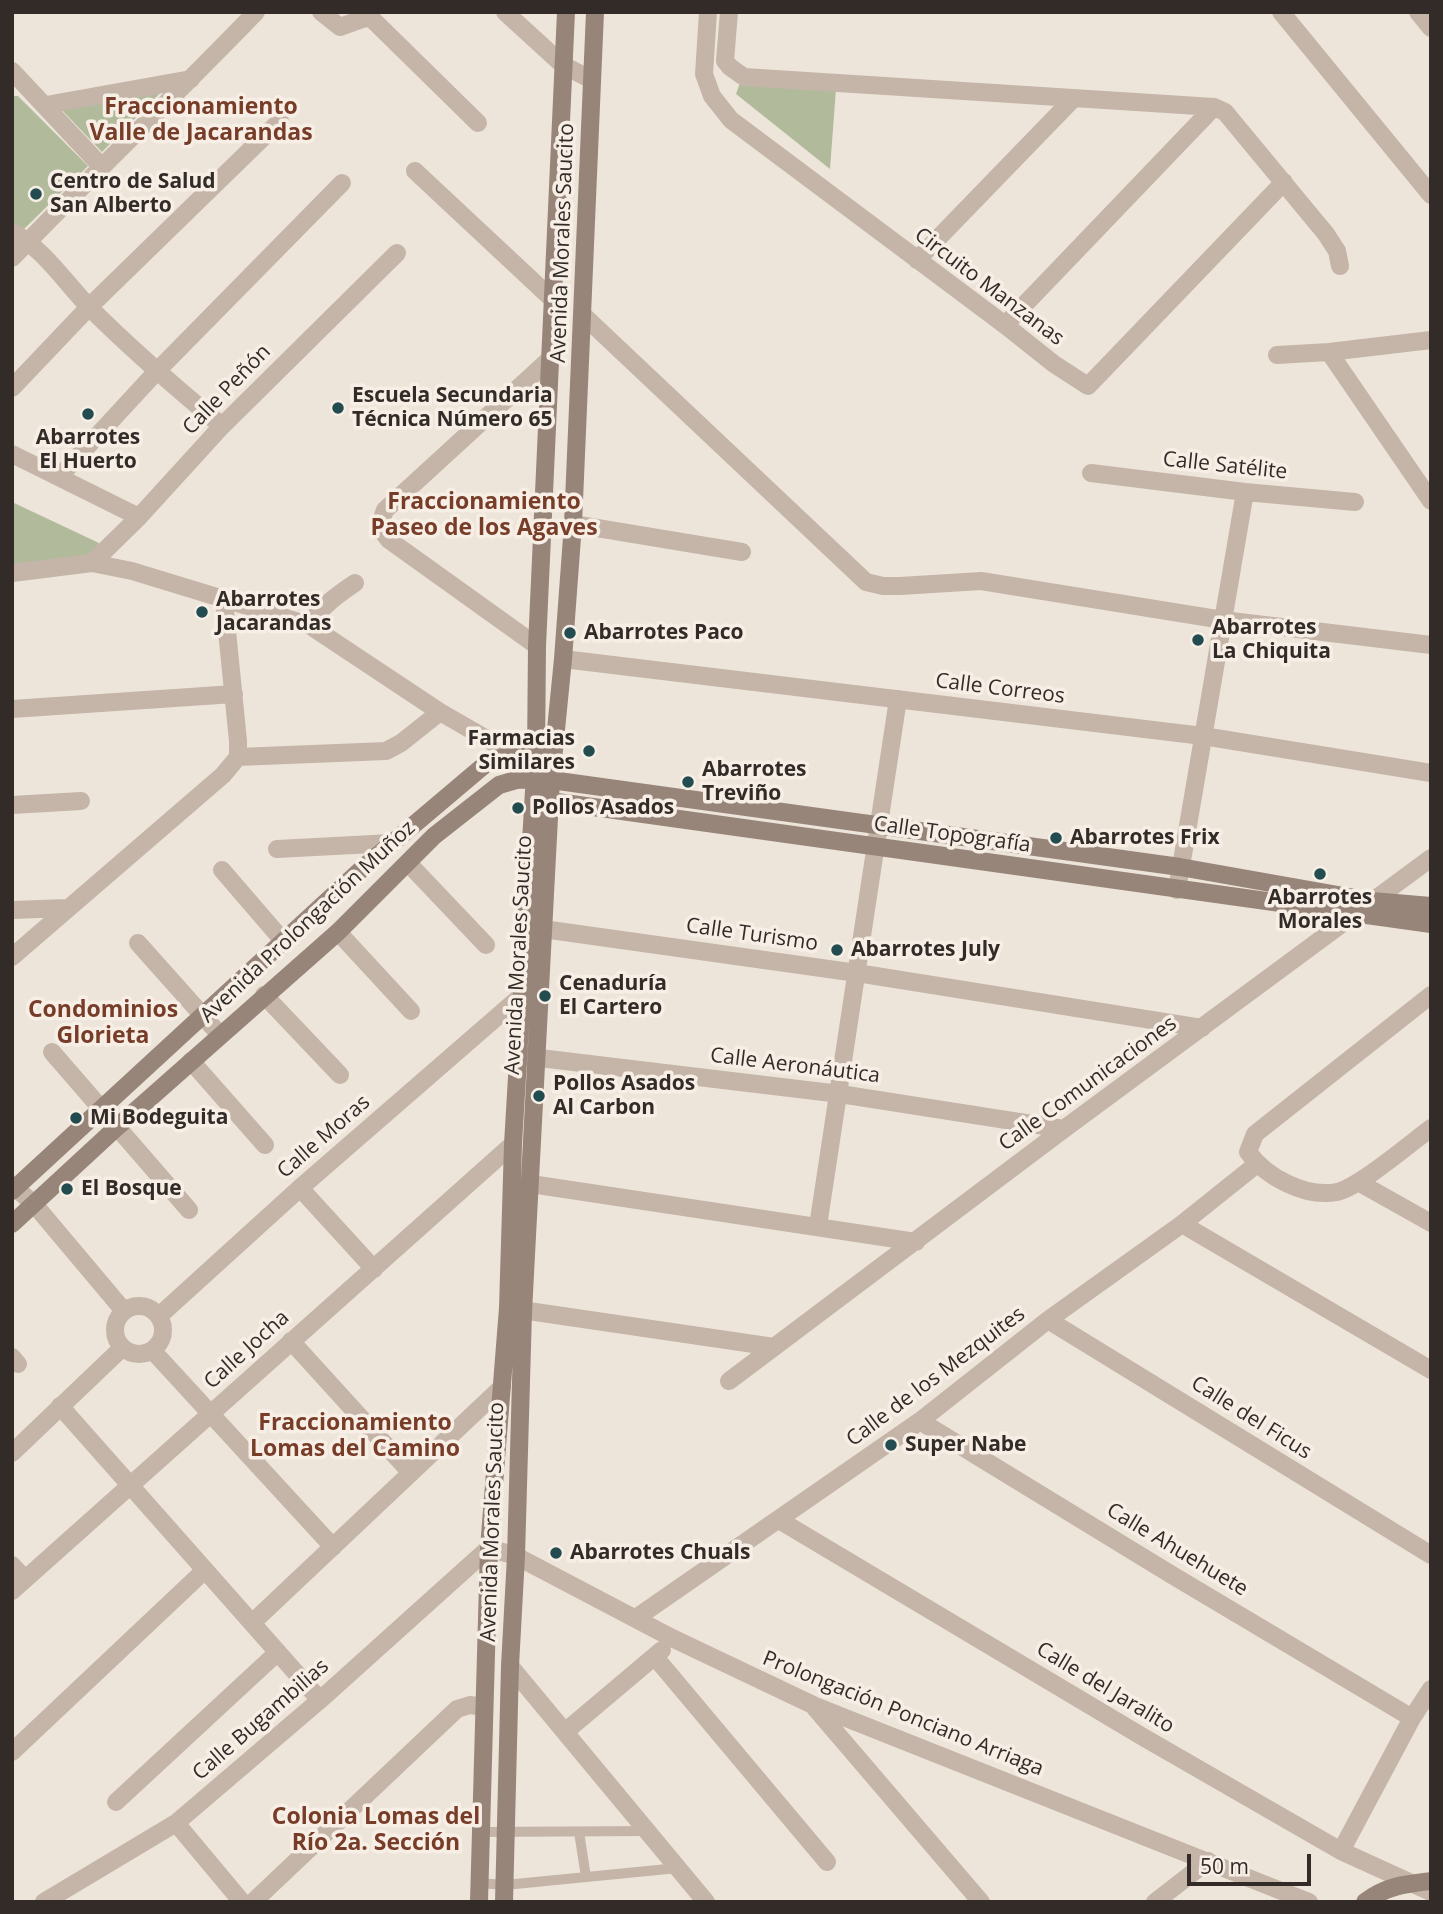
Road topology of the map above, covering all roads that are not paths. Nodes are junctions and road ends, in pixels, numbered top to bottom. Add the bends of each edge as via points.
1 (257, 12) edge
2 (321, 12) edge
3 (505, 12) edge
4 (566, 12) edge
5 (595, 12) edge
6 (708, 12) edge
7 (729, 12) edge
8 (1281, 12) edge
9 (1418, 12) edge
10 (1431, 28) edge
11 (563, 65) junction
12 (12, 71) edge
13 (191, 79) junction
14 (592, 80) junction
15 (1072, 100) junction
16 (46, 105) junction
17 (1214, 107) junction
18 (280, 121) dead end
19 (478, 123) dead end
20 (101, 166) junction
21 (415, 172) dead end
22 (1283, 182) junction
23 (342, 183) dead end
24 (1431, 195) edge
25 (12, 232) edge
26 (29, 241) junction
27 (397, 253) dead end
28 (12, 258) edge
29 (917, 260) junction
30 (1340, 266) dead end
31 (552, 299) junction
32 (89, 307) junction
33 (583, 315) junction
34 (1005, 325) junction
35 (1431, 340) edge
36 (1329, 352) junction
37 (1277, 355) dead end
38 (550, 359) junction
39 (157, 371) junction
40 (12, 388) edge
41 (222, 426) junction
42 (12, 454) edge
43 (1091, 473) dead end
44 (60, 476) junction
45 (1245, 492) junction
46 (1428, 492) edge
47 (1355, 502) dead end
48 (139, 517) junction
49 (573, 524) junction
50 (742, 552) dead end
51 (92, 563) junction
52 (12, 573) edge
53 (355, 583) dead end
54 (224, 601) junction
55 (1223, 620) junction
56 (310, 625) junction
57 (1431, 645) edge
58 (537, 646) junction
59 (563, 659) junction
60 (234, 694) junction
61 (898, 699) junction
62 (12, 709) edge
63 (440, 712) junction
64 (1203, 736) junction
65 (513, 754) junction
66 (238, 757) junction
67 (536, 757) junction
68 (1431, 773) edge
69 (542, 779) junction
70 (81, 801) dead end
71 (550, 801) junction
72 (12, 805) edge
73 (879, 824) junction
74 (392, 843) junction
75 (876, 848) junction
76 (277, 849) dead end
77 (1431, 858) edge
78 (408, 863) junction
79 (365, 866) junction
80 (1180, 867) junction
81 (222, 870) dead end
82 (382, 888) junction
83 (1177, 890) junction
84 (1372, 901) junction
85 (1431, 906) edge
86 (67, 908) junction
87 (12, 910) edge
88 (1354, 914) junction
89 (1431, 924) edge
90 (543, 929) junction
91 (338, 932) junction
92 (284, 942) junction
93 (138, 943) dead end
94 (486, 945) dead end
95 (12, 957) edge
96 (857, 973) junction
97 (264, 995) junction
98 (1431, 995) edge
99 (521, 996) junction
100 (411, 1011) dead end
101 (203, 1016) junction
102 (1202, 1028) junction
103 (220, 1035) junction
104 (52, 1052) dead end
105 (528, 1057) junction
106 (191, 1061) junction
107 (340, 1075) dead end
108 (840, 1094) junction
109 (102, 1109) junction
110 (116, 1128) junction
111 (1431, 1128) edge
112 (1064, 1129) junction
113 (513, 1144) junction
114 (265, 1145) dead end
115 (1257, 1164) junction
116 (1358, 1182) junction
117 (531, 1184) junction
118 (13, 1188) edge
119 (300, 1188) junction
120 (33, 1205) junction
121 (189, 1210) dead end
122 (1431, 1223) edge
123 (12, 1224) edge
124 (1182, 1224) junction
125 (818, 1226) junction
126 (916, 1242) junction
127 (374, 1269) junction
128 (516, 1310) junction
129 (124, 1311) junction
130 (159, 1316) junction
131 (1048, 1320) junction
132 (291, 1341) junction
133 (774, 1347) junction
134 (122, 1348) junction
135 (152, 1350) junction
136 (1431, 1370) edge
137 (729, 1381) dead end
138 (502, 1387) junction
139 (60, 1406) junction
140 (210, 1413) junction
141 (920, 1420) junction
142 (12, 1453) edge
143 (411, 1473) junction
144 (130, 1485) junction
145 (779, 1520) junction
146 (333, 1547) junction
147 (489, 1548) junction
148 (1431, 1555) edge
149 (516, 1556) junction
150 (12, 1565) edge
151 (205, 1570) junction
152 (19, 1585) edge
153 (636, 1618) junction
154 (252, 1623) junction
155 (672, 1639) junction
156 (278, 1653) junction
157 (654, 1657) junction
158 (510, 1666) junction
159 (1431, 1689) edge
160 (320, 1700) junction
161 (813, 1705) junction
162 (484, 1707) junction
163 (1412, 1718) junction
164 (566, 1731) junction
165 (12, 1752) edge
166 (116, 1802) dead end
167 (176, 1823) junction
168 (648, 1831) junction
169 (481, 1832) junction
170 (579, 1832) junction
171 (505, 1833) junction
172 (1341, 1851) junction
173 (827, 1861) dead end
174 (1208, 1861) junction
175 (678, 1868) junction
176 (586, 1877) junction
177 (1423, 1882) edge
178 (479, 1883) junction
179 (1431, 1892) edge
180 (505, 1897) edge
181 (44, 1902) edge
182 (242, 1902) edge
183 (253, 1902) edge
184 (479, 1902) edge
185 (706, 1902) edge
186 (981, 1902) edge
187 (1155, 1902) edge
188 (1309, 1902) edge
189 (1366, 1902) edge

1 - 13 street
2 - 19 street via 340,27 372,19
3 - 11 street
4 - 11 main road, Avenida Morales Saucito
5 - 14 main road, Avenida Morales Saucito
6 - 29 street, Circuito Manzanas via 704,75 712,96 731,120
7 - 15 street via 725,61 744,77
8 - 24 street
9 - 10 street
11 - 14 street
11 - 31 main road, Avenida Morales Saucito
12 - 16 street
13 - 16 street
13 - 20 street
14 - 33 main road, Avenida Morales Saucito
15 - 17 street
15 - 29 street
16 - 20 street
17 - 22 street via 1225,112
17 - 34 street
18 - 32 street
20 - 26 street
21 - 31 street
22 - 30 street via 1326,234
22 - 34 street, Circuito Manzanas via 1088,386
23 - 39 street
25 - 26 street
26 - 28 street
26 - 32 street
27 - 41 street, Calle Peñón
29 - 34 street, Circuito Manzanas
31 - 38 main road, Avenida Morales Saucito
32 - 39 street
32 - 40 street
33 - 49 main road, Avenida Morales Saucito
33 - 55 street via 866,582 900,586 981,580
35 - 36 street
36 - 37 street
36 - 46 street
38 - 58 main road, Avenida Morales Saucito
38 - 58 street via 385,510 379,527 389,540
39 - 41 street
39 - 44 street
41 - 48 street, Calle Peñón
42 - 44 street
43 - 45 street, Calle Satélite
44 - 48 street
45 - 47 street, Calle Satélite
45 - 55 street
48 - 51 street, Calle Peñón
49 - 50 street
49 - 59 main road, Avenida Morales Saucito
51 - 52 street
51 - 54 street
53 - 56 street via 318,611
54 - 56 street
54 - 60 street
55 - 57 street
55 - 64 street
56 - 63 street
58 - 67 main road, Avenida Morales Saucito
59 - 61 street, Calle Correos
59 - 69 main road, Avenida Morales Saucito
60 - 62 street
60 - 66 street
61 - 64 street, Calle Correos
61 - 73 street
63 - 65 street
63 - 66 street via 386,751
64 - 68 street, Calle Correos
64 - 80 street
65 - 67 main road
65 - 74 main road, Avenida Prolongación Muñoz via 488,762
66 - 86 street via 223,775
67 - 69 main road
69 - 71 main road
69 - 73 main road, Calle Topografía
69 - 78 main road, Avenida Prolongación Muñoz via 516,779 499,785 434,836
69 - 99 main road, Avenida Morales Saucito
70 - 72 street
71 - 75 main road, Calle Topografía
71 - 90 main road, Avenida Morales Saucito
73 - 75 street
73 - 80 main road, Calle Topografía
74 - 76 street
74 - 79 main road, Avenida Prolongación Muñoz
75 - 83 main road, Calle Topografía
75 - 96 street
77 - 84 street, Calle Comunicaciones
78 - 82 main road, Avenida Prolongación Muñoz
78 - 94 street
79 - 82 main road
79 - 92 main road, Avenida Prolongación Muñoz
80 - 83 street
80 - 84 main road, Calle Topografía
81 - 92 street
82 - 91 main road, Avenida Prolongación Muñoz
83 - 88 main road, Calle Topografía
84 - 85 main road, Calle Topografía
84 - 88 street, Calle Comunicaciones
86 - 87 street
86 - 95 street
88 - 89 main road, Calle Topografía
88 - 102 street, Calle Comunicaciones
90 - 96 street, Calle Turismo
90 - 105 main road, Avenida Morales Saucito
91 - 97 main road, Avenida Prolongación Muñoz
91 - 100 street
92 - 101 main road, Avenida Prolongación Muñoz
93 - 101 street
96 - 102 street, Calle Turismo
96 - 108 street
97 - 103 main road, Avenida Prolongación Muñoz
97 - 107 street
98 - 115 street via 1255,1134 1248,1152
99 - 105 main road, Avenida Morales Saucito
99 - 119 street, Calle Moras
101 - 103 street
101 - 109 main road, Avenida Prolongación Muñoz
102 - 112 street, Calle Comunicaciones
103 - 106 main road, Avenida Prolongación Muñoz
104 - 109 street
105 - 108 street, Calle Aeronáutica
105 - 113 main road, Avenida Morales Saucito
105 - 117 main road, Avenida Morales Saucito
106 - 110 main road, Avenida Prolongación Muñoz
106 - 114 street
108 - 112 street, Calle Aeronáutica
108 - 125 street
109 - 110 street
109 - 118 main road, Avenida Prolongación Muñoz
110 - 120 main road, Avenida Prolongación Muñoz
110 - 121 street
111 - 116 street
112 - 126 street, Calle Comunicaciones
113 - 127 street, Calle Jocha
113 - 128 main road, Avenida Morales Saucito
115 - 116 street via 1289,1185 1314,1191 1338,1192
115 - 124 street, Calle de los Mezquites
116 - 122 street
117 - 125 street
117 - 128 main road, Avenida Morales Saucito
118 - 120 street
119 - 127 street
119 - 130 street, Calle Moras
120 - 123 main road, Avenida Prolongación Muñoz
120 - 129 street
124 - 131 street, Calle de los Mezquites
124 - 136 street
125 - 126 street
126 - 133 street, Calle Comunicaciones
127 - 132 street, Calle Jocha
128 - 133 street
128 - 138 main road, Avenida Morales Saucito
128 - 149 main road, Avenida Morales Saucito
129 - 130 street via 147,1307
129 - 134 street via 114,1333
130 - 135 street via 163,1330
131 - 141 street, Calle de los Mezquites
131 - 148 street, Calle del Ficus
132 - 140 street, Calle Jocha
132 - 143 street
133 - 137 street, Calle Comunicaciones
134 - 135 street via 136,1354
134 - 139 street
135 - 140 street
138 - 143 street
138 - 147 main road, Avenida Morales Saucito
139 - 142 street
139 - 144 street
140 - 144 street, Calle Jocha
140 - 146 street
141 - 145 street, Calle de los Mezquites
141 - 163 street, Calle Ahuehuete
143 - 146 street
144 - 151 street
144 - 152 street, Calle Jocha
145 - 153 street, Calle de los Mezquites
145 - 172 street, Calle del Jaralito
146 - 154 street
147 - 149 street, Prolongación Ponciano Arriaga
147 - 160 street, Calle Bugambilias
147 - 162 main road, Avenida Morales Saucito
149 - 153 street, Prolongación Ponciano Arriaga
149 - 158 main road, Avenida Morales Saucito
150 - 152 street
151 - 154 street
151 - 165 street
153 - 155 street, Prolongación Ponciano Arriaga
154 - 156 street
155 - 157 street
155 - 161 street, Prolongación Ponciano Arriaga
156 - 160 street
156 - 166 street
157 - 164 street
157 - 173 street
158 - 164 street
158 - 171 main road, Avenida Morales Saucito
159 - 163 street
160 - 167 street, Calle Bugambilias
161 - 174 street, Prolongación Ponciano Arriaga
161 - 186 street
162 - 169 main road, Avenida Morales Saucito
162 - 183 street via 457,1709
163 - 172 street
164 - 168 street
167 - 181 street, Calle Bugambilias
167 - 182 street
168 - 170 lane
168 - 175 street
169 - 171 lane
169 - 178 main road, Avenida Morales Saucito
170 - 171 lane
170 - 176 lane
171 - 180 main road, Avenida Morales Saucito
172 - 177 street, Calle del Jaralito
174 - 187 street
174 - 188 street, Prolongación Ponciano Arriaga
175 - 176 lane
175 - 185 street
176 - 180 lane
177 - 179 street, Calle del Jaralito
177 - 189 main road via 1392,1885
178 - 180 lane
178 - 184 main road, Avenida Morales Saucito

